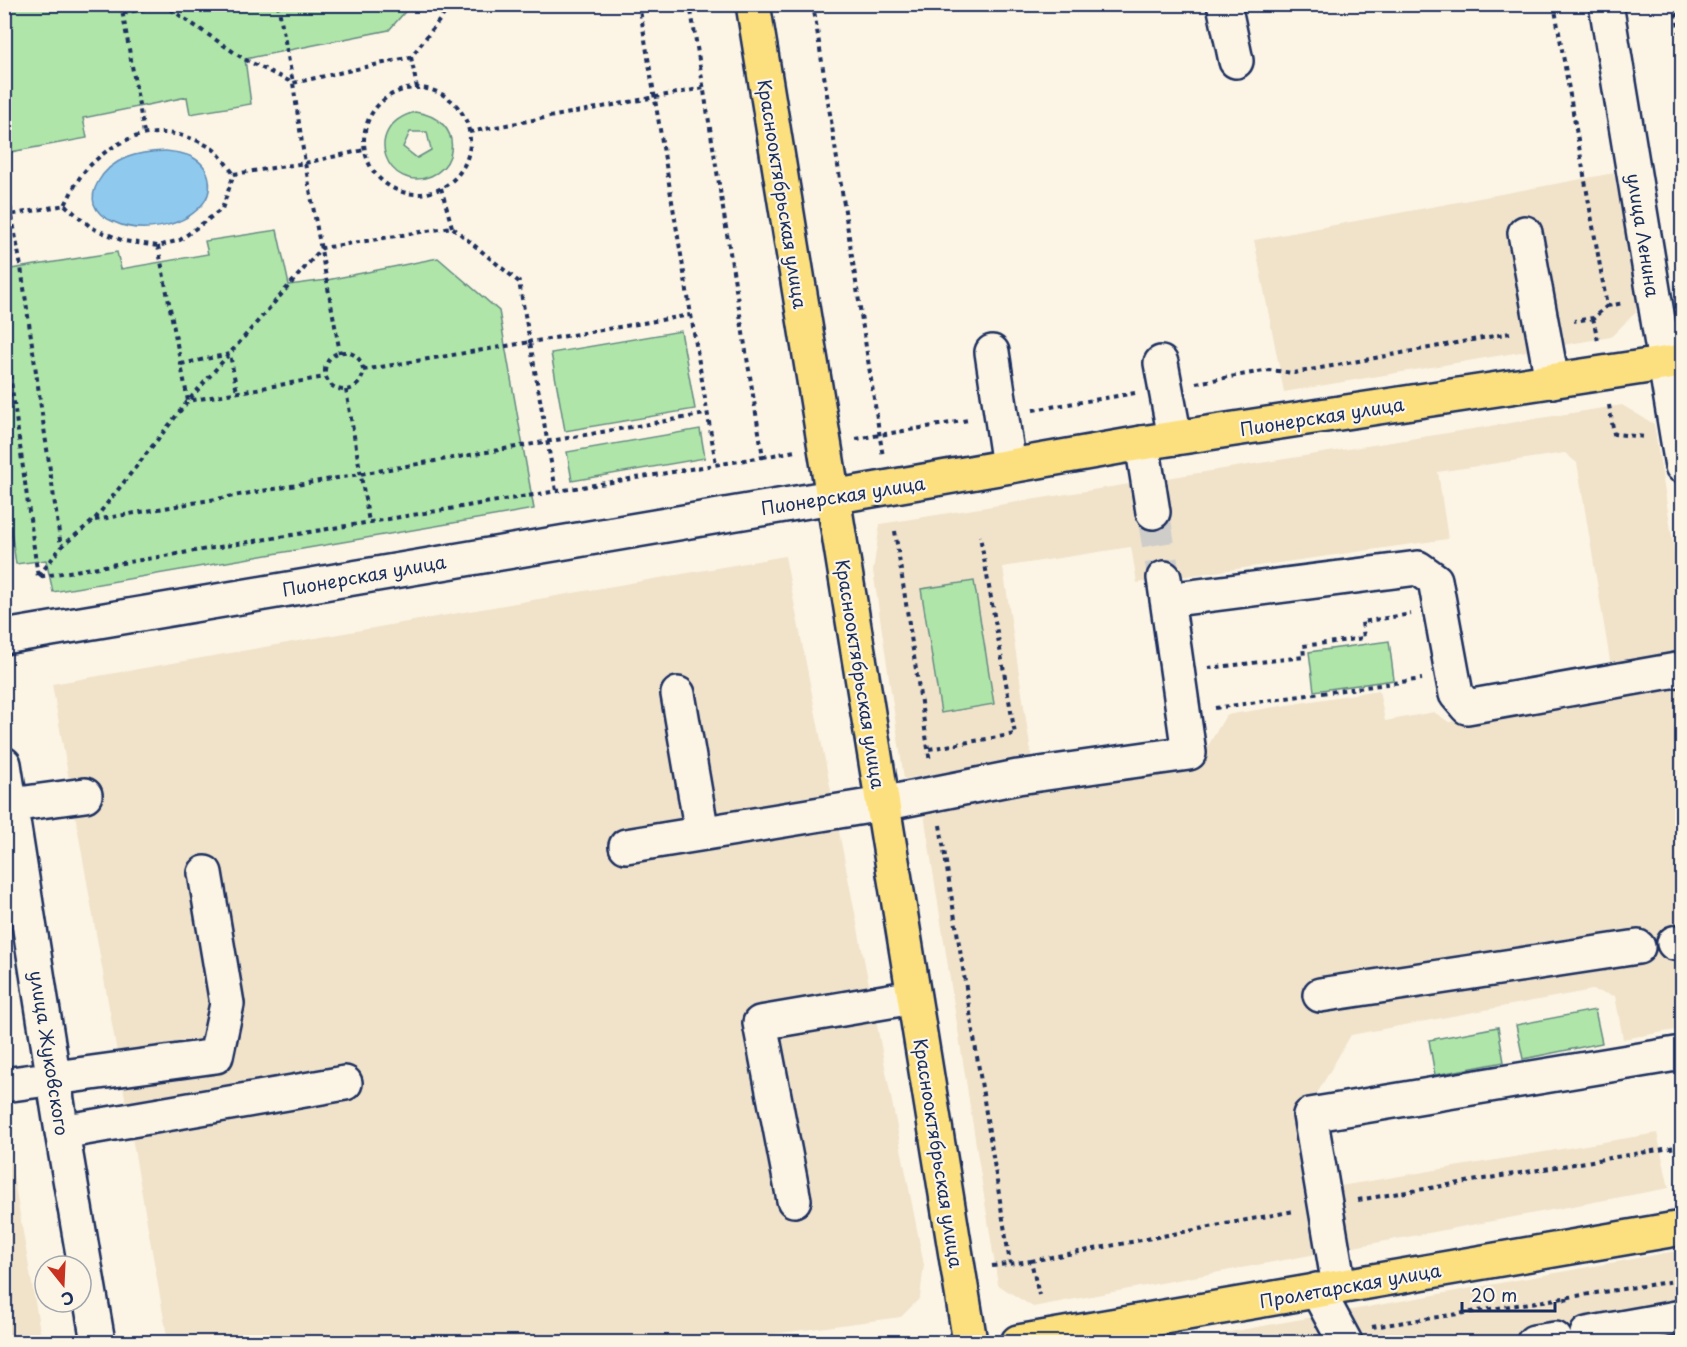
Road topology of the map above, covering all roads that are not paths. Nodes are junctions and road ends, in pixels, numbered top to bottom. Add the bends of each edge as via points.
1 (753, 4) edge
2 (1224, 4) edge
3 (1606, 4) edge
4 (1236, 61) dead end
5 (1525, 233) dead end
6 (992, 352) dead end
7 (1674, 362) edge
8 (1163, 375) road end
9 (1552, 381) junction
10 (1175, 438) junction
11 (1142, 443) junction
12 (1009, 466) junction
13 (1683, 466) edge
14 (832, 497) junction
15 (1153, 512) tunnel mouth
16 (4, 637) edge
17 (1683, 669) edge
18 (678, 694) dead end
19 (4, 764) edge
20 (85, 795) dead end
21 (882, 804) junction
22 (11, 805) junction
23 (702, 833) junction
24 (626, 846) dead end
25 (205, 873) dead end
26 (15, 897) edge
27 (1638, 947) dead end
28 (1320, 995) dead end
29 (913, 997) junction
30 (1683, 1053) edge
31 (54, 1079) junction
32 (345, 1083) dead end
33 (4, 1085) edge
34 (62, 1132) junction
35 (794, 1200) dead end
36 (1683, 1228) edge
37 (1328, 1288) junction
38 (1683, 1317) edge
39 (1587, 1334) dead end
40 (1343, 1337) edge
41 (98, 1342) edge
42 (970, 1342) edge
43 (1018, 1342) edge

1 - 14 main road, Краснооктябрьская улица
2 - 4 street
3 - 7 street, улица Ленина
5 - 9 street
6 - 12 street
7 - 9 main road, Пионерская улица
7 - 13 street, улица Ленина
8 - 10 street
9 - 10 main road, Пионерская улица
10 - 11 main road, Пионерская улица
11 - 12 main road, Пионерская улица
11 - 15 street
12 - 14 main road, Пионерская улица
14 - 16 street, Пионерская улица
14 - 21 main road, Краснооктябрьская улица
17 - 21 street via 1467,707 1456,694 1435,580 1418,568 1166,589 1189,753 1028,776
18 - 23 street
19 - 22 street, улица Жуковского
20 - 22 street
21 - 23 street
21 - 29 main road, Краснооктябрьская улица
22 - 26 street, улица Жуковского
23 - 24 street
25 - 31 street via 227,1004 216,1056
26 - 31 street, улица Жуковского
27 - 28 street
29 - 35 street via 760,1023
29 - 42 main road, Краснооктябрьская улица
30 - 37 street via 1310,1115
31 - 33 street
31 - 34 street, улица Жуковского
32 - 34 street
34 - 41 street, улица Жуковского
36 - 37 main road, Пролетарская улица
37 - 40 street
37 - 43 main road, Пролетарская улица
38 - 39 street

